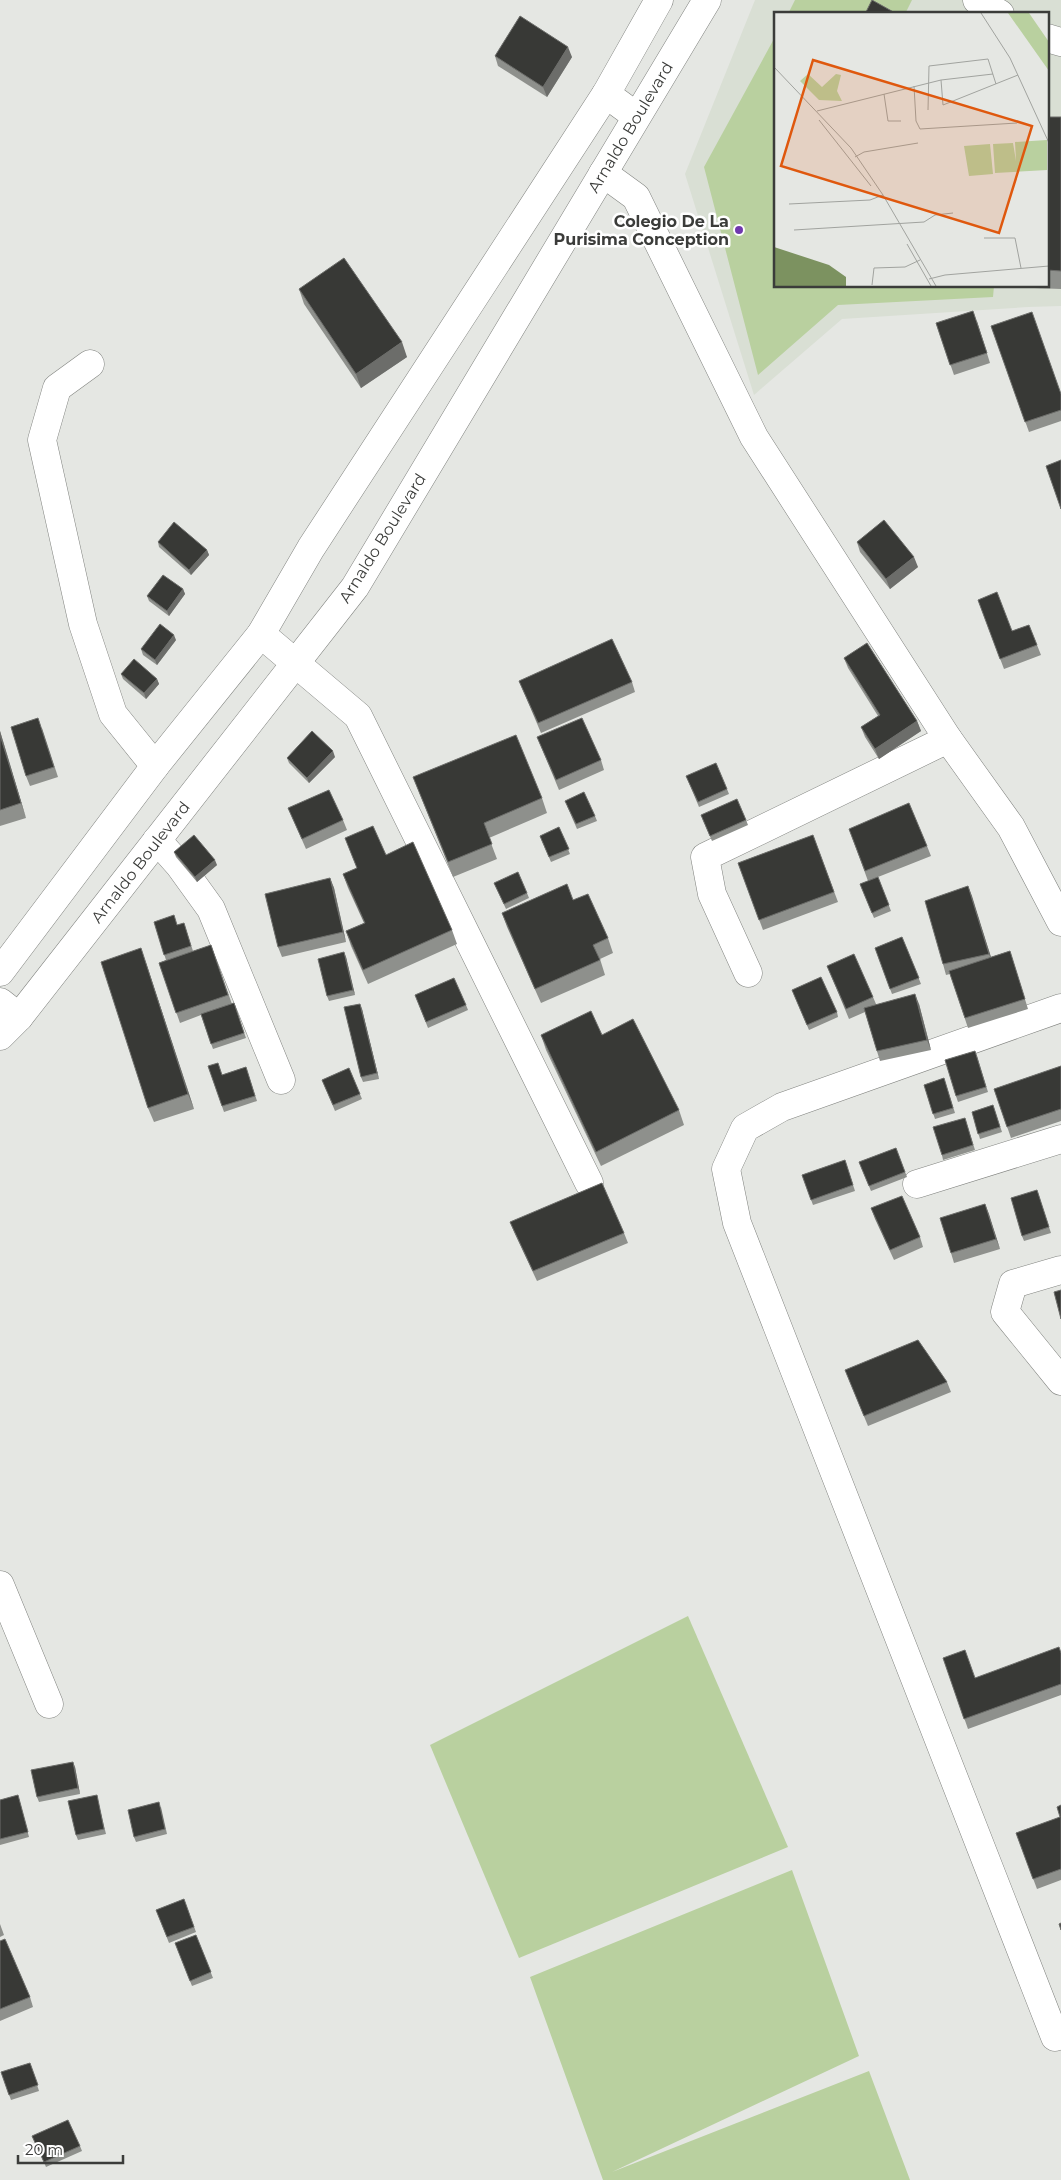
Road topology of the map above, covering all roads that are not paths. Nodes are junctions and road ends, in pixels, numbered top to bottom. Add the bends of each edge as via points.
1 (659, 0) edge
2 (707, 0) edge
3 (977, 0) edge
4 (997, 12) edge
5 (1048, 38) edge
6 (1061, 42) edge
7 (606, 94) junction
8 (636, 116) junction
9 (603, 173) junction
10 (90, 364) dead end
11 (261, 634) junction
12 (296, 663) junction
13 (948, 739) junction
14 (155, 766) junction
15 (157, 840) junction
16 (1061, 922) edge
17 (0, 972) edge
18 (748, 973) dead end
19 (1061, 1008) edge
20 (10, 1009) edge
21 (0, 1036) edge
22 (280, 1080) dead end
23 (1061, 1139) edge
24 (589, 1183) dead end
25 (917, 1184) dead end
26 (1061, 1270) edge
27 (1061, 1381) edge
28 (0, 1585) edge
29 (49, 1704) dead end
30 (1055, 2037) dead end

1 - 7 main road
2 - 8 main road, Arnaldo Boulevard
3 - 4 main road
5 - 6 main road
7 - 8 main road
7 - 11 main road via 311,548
8 - 9 main road, Arnaldo Boulevard
9 - 12 main road, Arnaldo Boulevard via 355,587
9 - 13 main road via 636,196 754,436
10 - 14 main road via 57,388 42,440 83,624 113,714
11 - 12 main road
11 - 14 main road
12 - 15 main road, Arnaldo Boulevard
12 - 24 main road via 358,716
13 - 16 main road via 1011,827
13 - 18 main road via 705,857 712,894
14 - 17 main road
15 - 20 main road, Arnaldo Boulevard
15 - 22 main road via 211,909
19 - 30 main road via 782,1107 745,1128 726,1169 737,1223
20 - 21 main road, Arnaldo Boulevard
23 - 25 main road
26 - 27 main road via 1013,1284 1004,1312
28 - 29 main road

